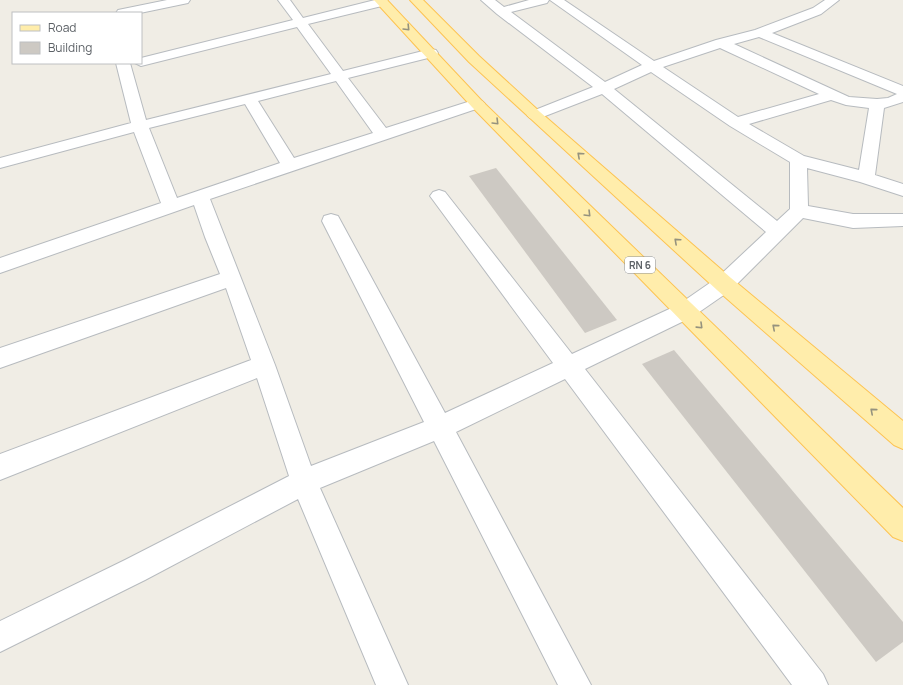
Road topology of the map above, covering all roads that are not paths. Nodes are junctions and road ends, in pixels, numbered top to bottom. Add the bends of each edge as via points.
1 (184, 0) edge
2 (284, 0) edge
3 (416, 0) edge
4 (487, 0) edge
5 (542, 0) edge
6 (556, 0) edge
7 (833, 0) edge
8 (381, 1) edge
9 (501, 11) junction
10 (127, 12) edge
11 (301, 23) junction
12 (760, 33) junction
13 (721, 43) junction
14 (431, 53) junction
15 (142, 62) edge
16 (128, 64) edge
17 (654, 65) junction
18 (339, 75) junction
19 (604, 88) junction
20 (903, 91) edge
21 (831, 95) junction
22 (903, 96) edge
23 (249, 98) junction
24 (477, 104) junction
25 (877, 104) junction
26 (535, 115) junction
27 (736, 123) junction
28 (140, 126) junction
29 (382, 134) junction
30 (798, 160) junction
31 (0, 163) edge
32 (290, 165) junction
33 (866, 178) junction
34 (903, 190) edge
35 (200, 196) junction
36 (439, 196) dead end
37 (171, 206) junction
38 (799, 211) junction
39 (903, 220) edge
40 (853, 221) junction
41 (331, 222) dead end
42 (778, 232) junction
43 (903, 235) edge
44 (0, 266) edge
45 (232, 278) junction
46 (724, 284) junction
47 (685, 311) junction
48 (0, 358) edge
49 (264, 365) junction
50 (568, 367) junction
51 (440, 426) junction
52 (903, 437) edge
53 (0, 466) edge
54 (304, 482) junction
55 (903, 527) edge
56 (0, 637) edge
57 (392, 685) edge
58 (575, 685) edge
59 (812, 685) edge

1 - 10 street
2 - 11 street
3 - 26 main road via 474,59
4 - 9 street
5 - 9 street
6 - 17 street
7 - 12 street via 817,12
8 - 11 street
8 -> 14 main road, RN 6
9 - 19 street
11 - 15 street
11 - 18 street
12 - 13 street
12 - 20 street
13 - 17 street
13 - 21 street
14 - 18 street
14 - 24 main road, RN 6
16 - 28 street
17 - 19 street
17 - 27 street
18 - 23 street
18 - 29 street
19 - 26 street
19 - 42 street
21 - 25 street via 846,101
21 - 27 street
22 - 25 street via 891,102
23 - 28 street
23 - 32 street
24 - 29 street
24 -> 47 main road, RN 6
25 - 33 street
46 -> 26 main road
27 - 30 street
28 - 31 street
28 - 37 street
29 - 32 street
30 - 33 street
30 - 38 street
32 - 35 street
33 - 34 street
35 - 37 street
35 - 45 street
36 - 50 street
37 - 44 street
38 - 40 street
38 - 42 street
39 - 40 street
40 - 43 street
41 - 51 street
42 - 46 street
45 - 48 street
45 - 49 street
46 - 47 street
52 -> 46 main road
47 - 50 street
47 -> 55 main road, RN 6
49 - 53 street
49 - 54 street
50 - 51 street
50 - 59 street
51 - 54 street
51 - 58 street
54 - 56 street via 136,570
54 - 57 street

